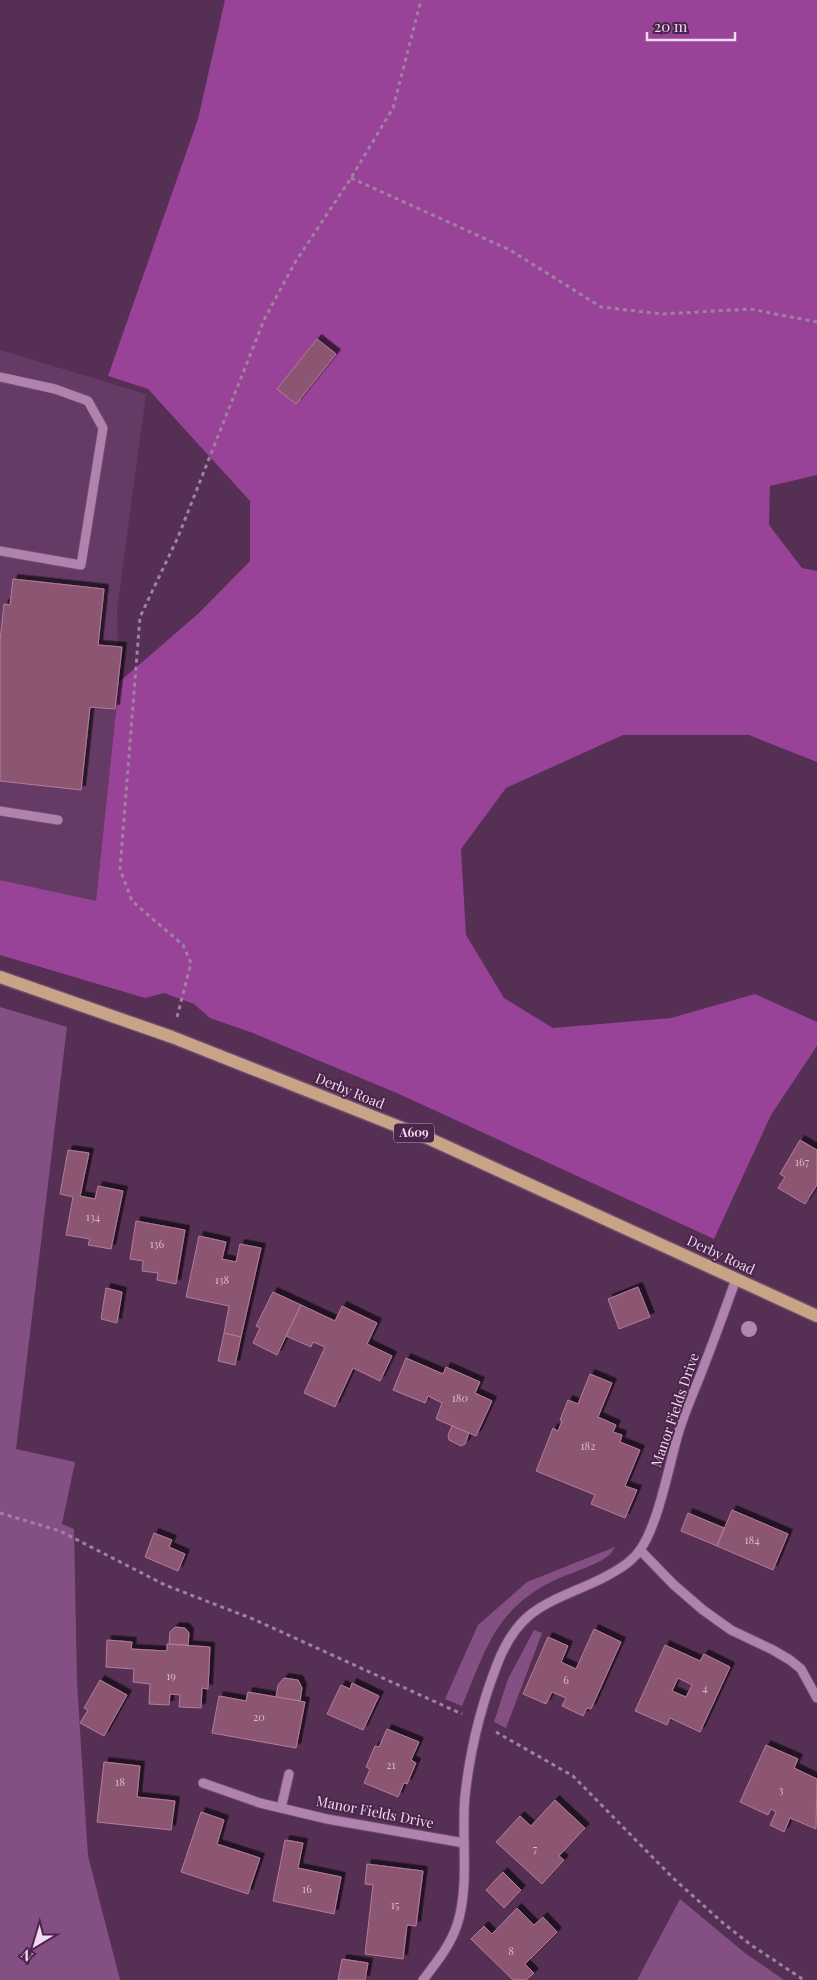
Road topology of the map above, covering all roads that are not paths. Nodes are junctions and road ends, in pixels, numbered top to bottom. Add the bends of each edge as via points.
1 (0, 377) edge
2 (0, 551) edge
3 (0, 811) edge
4 (58, 820) dead end
5 (0, 977) edge
6 (736, 1279) junction
7 (817, 1316) edge
8 (640, 1550) junction
9 (817, 1698) edge
10 (289, 1774) dead end
11 (203, 1783) dead end
12 (281, 1808) junction
13 (464, 1842) junction
14 (423, 1980) edge

1 - 2 street via 55,389 88,401 103,428 81,565
3 - 4 street
5 - 6 main road, Derby Road / A609 via 172,1037 430,1139
6 - 7 main road, Derby Road / A609
6 - 8 street, Manor Fields Drive via 680,1429 649,1534
8 - 9 street via 703,1610 731,1630 790,1660 801,1669
8 - 13 street, Manor Fields Drive via 617,1570 551,1601 525,1618 515,1629 506,1644 478,1721 465,1796
10 - 12 street
11 - 12 street, Manor Fields Drive
12 - 13 street, Manor Fields Drive
13 - 14 street, Manor Fields Drive via 462,1903 457,1925 440,1960

